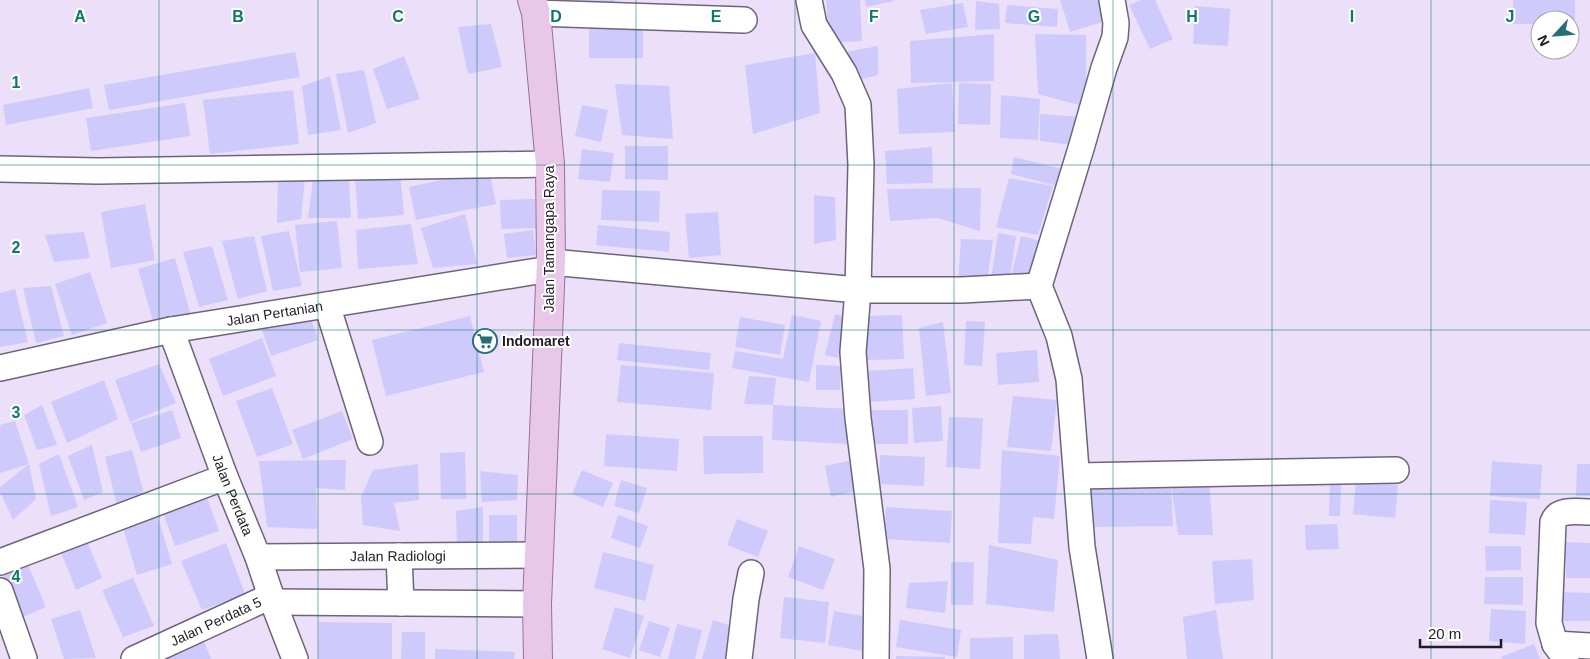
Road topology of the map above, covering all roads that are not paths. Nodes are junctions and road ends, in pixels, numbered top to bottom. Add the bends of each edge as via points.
1 (809, 0) edge
2 (1112, 0) edge
3 (534, 6) edge
4 (744, 20) dead end
5 (550, 164) junction
6 (0, 169) edge
7 (551, 265) junction
8 (1039, 286) junction
9 (858, 290) junction
10 (326, 305) junction
11 (171, 330) junction
12 (0, 368) edge
13 (370, 442) dead end
14 (1396, 470) dead end
15 (1077, 476) junction
16 (225, 477) junction
17 (1590, 512) edge
18 (539, 555) junction
19 (399, 556) junction
20 (258, 557) junction
21 (0, 562) edge
22 (752, 573) dead end
23 (0, 590) edge
24 (272, 599) junction
25 (402, 603) junction
26 (537, 604) junction
27 (1590, 646) edge
28 (1560, 652) edge
29 (24, 659) edge
30 (134, 659) edge
31 (295, 659) edge
32 (538, 659) edge
33 (739, 659) edge
34 (876, 659) edge
35 (1100, 659) edge

1 - 9 street via 814,24 844,73 858,105 861,164
2 - 8 street via 1115,37
3 - 4 street
3 - 5 main road, Jalan Tamangapa Raya
5 - 6 street via 98,171
5 - 7 main road, Jalan Tamangapa Raya
7 - 9 street, Jalan Pertanian
7 - 10 street, Jalan Pertanian
7 - 18 main road, Jalan Tamangapa Raya
8 - 9 street, Jalan Pertanian
8 - 15 street via 1058,336 1069,379
9 - 34 street via 853,352 877,569
10 - 11 street, Jalan Pertanian
10 - 13 street
11 - 12 street, Jalan Pertanian
11 - 16 street, Jalan Perdata
14 - 15 street
15 - 35 street via 1082,547
16 - 20 street, Jalan Perdata
16 - 21 street
17 - 28 street via 1563,512 1553,522 1549,623
18 - 19 street, Jalan Radiologi
18 - 26 main road, Jalan Tamangapa Raya
19 - 20 street, Jalan Radiologi
19 - 25 street
20 - 24 street, Jalan Perdata
22 - 33 street
23 - 29 street
24 - 25 street
24 - 30 street, Jalan Perdata 5
24 - 31 street, Jalan Perdata
25 - 26 street
26 - 32 main road, Jalan Tamangapa Raya
27 - 28 street

